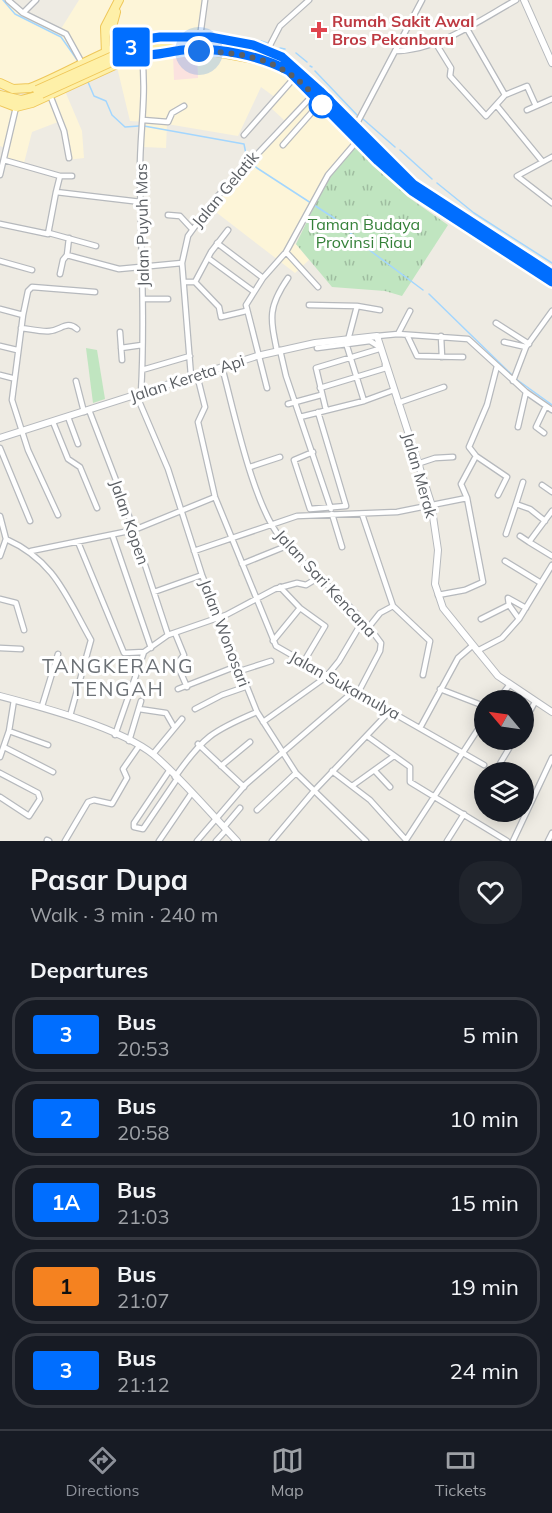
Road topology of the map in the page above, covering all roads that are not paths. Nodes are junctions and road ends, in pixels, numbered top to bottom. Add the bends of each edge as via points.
1 (8, 0) edge
2 (36, 0) edge
3 (121, 0) edge
4 (205, 0) edge
5 (309, 0) edge
6 (422, 0) edge
7 (516, 0) edge
8 (524, 0) edge
9 (116, 12) junction
10 (23, 13) junction
11 (466, 27) junction
12 (105, 32) junction
13 (200, 37) junction
14 (139, 40) junction
15 (435, 42) junction
16 (123, 45) junction
17 (108, 51) junction
18 (258, 51) junction
19 (395, 51) junction
20 (142, 57) junction
21 (84, 62) junction
22 (270, 62) junction
23 (552, 63) edge
24 (113, 66) junction
25 (73, 68) junction
26 (295, 77) junction
27 (79, 81) junction
28 (0, 83) edge
29 (0, 88) edge
30 (0, 95) edge
31 (50, 95) junction
32 (313, 95) junction
33 (505, 95) junction
34 (552, 99) edge
35 (0, 101) edge
36 (320, 103) junction
37 (499, 104) junction
38 (184, 106) dead end
39 (536, 106) junction
40 (16, 107) junction
41 (527, 110) dead end
42 (142, 122) junction
43 (355, 127) junction
44 (244, 135) dead end
45 (358, 140) junction
46 (283, 145) dead end
47 (552, 157) edge
48 (69, 158) dead end
49 (542, 161) junction
50 (3, 162) edge
51 (0, 175) edge
52 (60, 176) junction
53 (72, 176) dead end
54 (56, 192) junction
55 (141, 202) junction
56 (552, 202) edge
57 (168, 216) dead end
58 (0, 224) edge
59 (192, 229) junction
60 (228, 230) dead end
61 (49, 233) junction
62 (69, 238) junction
63 (217, 243) junction
64 (96, 246) dead end
65 (286, 252) junction
66 (68, 255) junction
67 (208, 258) junction
68 (0, 261) edge
69 (182, 263) junction
70 (143, 267) junction
71 (32, 270) dead end
72 (60, 274) dead end
73 (552, 274) edge
74 (263, 278) junction
75 (288, 278) dead end
76 (184, 282) junction
77 (195, 282) junction
78 (552, 282) edge
79 (318, 287) dead end
80 (253, 291) junction
81 (95, 292) dead end
82 (144, 299) junction
83 (168, 299) dead end
84 (309, 305) dead end
85 (357, 306) junction
86 (0, 309) edge
87 (380, 310) dead end
88 (410, 310) dead end
89 (246, 311) junction
90 (552, 311) edge
91 (23, 315) junction
92 (496, 323) dead end
93 (21, 328) junction
94 (77, 329) dead end
95 (120, 332) dead end
96 (398, 334) junction
97 (407, 335) junction
98 (377, 336) junction
99 (441, 336) junction
100 (347, 341) junction
101 (504, 342) dead end
102 (142, 345) junction
103 (527, 345) junction
104 (0, 346) edge
105 (121, 348) junction
106 (317, 348) dead end
107 (17, 350) junction
108 (379, 350) junction
109 (278, 351) junction
110 (190, 356) junction
111 (257, 356) junction
112 (442, 357) junction
113 (463, 357) dead end
114 (351, 358) junction
115 (122, 360) dead end
116 (497, 366) junction
117 (222, 367) junction
118 (142, 370) junction
119 (0, 375) edge
120 (194, 375) junction
121 (12, 378) junction
122 (357, 378) junction
123 (76, 381) dead end
124 (513, 381) junction
125 (444, 387) dead end
126 (267, 388) dead end
127 (320, 388) junction
128 (394, 390) junction
129 (526, 392) junction
130 (138, 394) junction
131 (321, 395) junction
132 (364, 401) junction
133 (295, 402) junction
134 (398, 403) junction
135 (288, 404) dead end
136 (546, 406) junction
137 (326, 410) junction
138 (552, 410) edge
139 (87, 411) junction
140 (318, 412) junction
141 (68, 417) junction
142 (300, 417) junction
143 (53, 422) junction
144 (518, 427) dead end
145 (22, 431) junction
146 (544, 433) dead end
147 (0, 438) edge
148 (78, 444) dead end
149 (0, 448) edge
150 (313, 452) junction
151 (476, 456) junction
152 (280, 457) dead end
153 (453, 458) dead end
154 (417, 464) junction
155 (250, 467) junction
156 (523, 483) dead end
157 (542, 485) dead end
158 (552, 492) edge
159 (498, 495) dead end
160 (215, 497) junction
161 (467, 498) junction
162 (431, 503) junction
163 (516, 504) junction
164 (97, 508) dead end
165 (552, 511) edge
166 (180, 512) junction
167 (332, 512) junction
168 (362, 514) junction
169 (58, 515) dead end
170 (0, 516) edge
171 (30, 521) dead end
172 (545, 521) junction
173 (272, 525) junction
174 (134, 531) junction
175 (506, 534) dead end
176 (4, 536) edge
177 (520, 536) dead end
178 (113, 537) junction
179 (231, 538) junction
180 (78, 542) junction
181 (529, 542) junction
182 (289, 545) junction
183 (342, 547) dead end
184 (31, 551) junction
185 (194, 551) junction
186 (0, 556) edge
187 (552, 556) edge
188 (505, 561) dead end
189 (242, 564) junction
190 (552, 565) edge
191 (202, 575) junction
192 (321, 576) junction
193 (541, 583) junction
194 (280, 587) junction
195 (153, 592) junction
196 (438, 595) junction
197 (0, 599) edge
198 (256, 600) junction
199 (16, 603) junction
200 (23, 604) dead end
201 (509, 605) junction
202 (393, 606) junction
203 (300, 608) junction
204 (526, 608) junction
205 (218, 617) junction
206 (481, 619) dead end
207 (519, 619) junction
208 (362, 622) junction
209 (368, 628) junction
210 (24, 630) dead end
211 (175, 633) junction
212 (168, 635) junction
213 (273, 641) junction
214 (0, 648) edge
215 (151, 648) junction
216 (474, 648) junction
217 (21, 649) dead end
218 (144, 652) junction
219 (58, 654) dead end
220 (271, 661) dead end
221 (303, 663) junction
222 (239, 669) junction
223 (423, 675) dead end
224 (326, 676) junction
225 (510, 684) junction
226 (187, 687) junction
227 (245, 687) junction
228 (178, 689) dead end
229 (440, 689) junction
230 (506, 690) edge
231 (356, 692) junction
232 (0, 696) edge
233 (14, 700) junction
234 (141, 701) dead end
235 (474, 702) edge
236 (535, 702) joint
237 (42, 706) junction
238 (139, 709) junction
239 (195, 709) dead end
240 (390, 711) junction
241 (257, 712) junction
242 (552, 712) edge
243 (70, 716) junction
244 (182, 719) dead end
245 (263, 722) junction
246 (174, 727) junction
247 (420, 728) junction
248 (9, 731) junction
249 (115, 735) junction
250 (474, 735) edge
251 (367, 736) junction
252 (129, 741) junction
253 (250, 742) dead end
254 (198, 744) junction
255 (48, 745) dead end
256 (140, 746) junction
257 (4, 747) junction
258 (282, 752) junction
259 (462, 752) junction
260 (153, 754) junction
261 (394, 756) junction
262 (0, 757) edge
263 (552, 758) edge
264 (479, 762) edge
265 (221, 766) junction
266 (169, 771) junction
267 (332, 771) junction
268 (375, 771) junction
269 (53, 772) dead end
270 (0, 773) edge
271 (296, 773) junction
272 (176, 778) junction
273 (352, 786) junction
274 (244, 787) junction
275 (390, 787) dead end
276 (314, 791) junction
277 (191, 794) junction
278 (433, 796) junction
279 (0, 797) edge
280 (240, 808) dead end
281 (257, 810) dead end
282 (464, 814) junction
283 (216, 820) junction
284 (225, 829) junction
285 (552, 833) edge
286 (407, 840) edge
287 (64, 841) edge
288 (159, 841) edge
289 (197, 841) edge
290 (216, 841) edge
291 (237, 841) edge
292 (272, 841) edge
293 (366, 841) edge
294 (447, 841) edge
295 (507, 841) edge
296 (513, 841) edge
297 (548, 841) edge

1 - 10 street
2 - 10 street
3 - 9 main road
3 - 12 main road via 107,20
4 - 13 street
5 - 18 street
6 - 19 street
7 - 11 street
8 - 23 street
9 - 16 main road via 112,35
9 - 17 main road via 108,31
10 - 21 street via 66,34
11 - 15 street
11 - 33 street
12 - 17 main road
12 - 21 main road via 99,50
13 - 14 main road
13 - 18 main road via 232,39
14 - 16 main road
14 - 20 main road via 131,50
15 - 19 street
15 - 37 street via 451,68 450,76 473,104 486,116
16 - 17 main road
17 - 21 main road
17 - 24 main road
18 - 22 main road
18 - 29 main road, bridge via 210,41 153,42 120,51 28,93
18 - 30 main road, bridge via 210,46 154,49 118,59 35,97 12,99
18 - 43 main road via 292,64
19 - 43 street
20 - 22 main road via 193,50
20 - 24 main road
20 - 42 street, Jalan Puyuh Mas
21 - 25 main road
22 - 26 main road
24 - 27 main road
25 - 27 main road via 92,68
25 - 28 main road via 30,88 13,89
26 - 32 main road
26 - 44 street
27 - 31 main road
31 - 40 main road
31 - 48 street via 64,131
32 - 36 main road
32 - 59 street, Jalan Gelatik via 252,156
33 - 37 street
33 - 39 street via 527,86
34 - 39 street
35 - 40 main road
36 - 45 main road
36 - 46 street
37 - 49 street
38 - 42 street via 173,112 168,122
39 - 41 street
40 - 50 street
42 - 55 street, Jalan Puyuh Mas
43 - 73 main road via 419,188
45 - 65 street via 337,161
45 - 78 main road via 421,198
47 - 49 street
49 - 56 street via 517,177
50 - 51 street
50 - 52 street
52 - 53 street
52 - 54 street
54 - 55 street
54 - 61 street
55 - 70 street, Jalan Puyuh Mas
57 - 59 street via 180,216
58 - 61 street
59 - 69 street, Jalan Gelatik
60 - 63 street
61 - 62 street
62 - 64 street
62 - 66 street
63 - 67 street
63 - 74 street
65 - 74 street
65 - 79 street
66 - 70 street via 119,269
66 - 72 street
67 - 77 street
67 - 80 street
68 - 71 street
69 - 70 street
69 - 76 street, Jalan Gelatik
70 - 82 street, Jalan Puyuh Mas
74 - 80 street
75 - 109 street via 272,307
76 - 77 street
76 - 110 street, Jalan Gelatik
77 - 89 street via 219,308 221,317
80 - 89 street
81 - 91 street via 32,287
82 - 83 street
82 - 102 street, Jalan Puyuh Mas
84 - 85 street
85 - 87 street
85 - 100 street
86 - 91 street
88 - 96 street
89 - 111 street
90 - 103 street
91 - 93 street
92 - 103 street
93 - 94 street via 51,331 71,325
93 - 107 street
95 - 105 street
96 - 97 street
96 - 98 street
97 - 99 street
97 - 112 street via 417,356
98 - 100 street, Jalan Kereta Api
98 - 128 street, Jalan Merak
99 - 112 street
99 - 116 street via 469,339
100 - 106 street
100 - 108 street via 372,341
100 - 109 street, Jalan Kereta Api
100 - 114 street
101 - 103 street
102 - 105 street
102 - 118 street, Jalan Puyuh Mas
103 - 124 street
104 - 107 street
105 - 115 street
107 - 121 street
108 - 114 street
108 - 122 street via 386,368
109 - 111 street, Jalan Kereta Api
109 - 133 street
110 - 118 street
110 - 120 street, Jalan Gelatik
111 - 117 street, Jalan Kereta Api
111 - 126 street
112 - 113 street
114 - 122 street
114 - 127 street via 316,368
116 - 124 street
116 - 151 street via 487,405 469,446
117 - 120 street, Jalan Kereta Api
117 - 155 street, Jalan Sari Kencana
118 - 130 street, Jalan Puyuh Mas
119 - 121 street
120 - 130 street, Jalan Kereta Api
120 - 160 street, Jalan Gelatik via 205,407 198,422
121 - 145 street via 12,399
122 - 127 street
122 - 132 street
123 - 139 street, Jalan Kopen
124 - 129 street
125 - 134 street
127 - 131 street
128 - 132 street
128 - 134 street, Jalan Merak
129 - 136 street
129 - 144 street
130 - 139 street, Jalan Kereta Api
130 - 166 street, Jalan Wonosari via 168,469
131 - 133 street
131 - 137 street
132 - 137 street
133 - 135 street
133 - 142 street
134 - 154 street, Jalan Merak
136 - 138 street
136 - 146 street via 536,427
137 - 140 street
139 - 141 street, Jalan Kereta Api
139 - 174 street, Jalan Kopen
140 - 142 street
140 - 167 street via 348,504
141 - 143 street, Jalan Kereta Api
141 - 148 street
142 - 150 street
143 - 145 street, Jalan Kereta Api
143 - 164 street via 70,460 80,467
145 - 147 street, Jalan Kereta Api
145 - 169 street
149 - 171 street
150 - 167 street
150 - 167 street via 294,460 310,510
151 - 159 street via 507,477
151 - 161 street via 461,482
152 - 155 street
153 - 154 street
154 - 162 street, Jalan Merak
155 - 173 street, Jalan Sari Kencana
156 - 163 street
157 - 158 street
160 - 166 street
160 - 179 street, Jalan Sukamulya
161 - 162 street
161 - 196 street via 483,582
162 - 168 street via 397,512
162 - 196 street, Jalan Merak via 438,550
163 - 172 street
163 - 175 street
165 - 172 street
166 - 174 street
166 - 185 street, Jalan Wonosari
167 - 168 street
167 - 173 street via 297,516
167 - 183 street
168 - 202 street
170 - 176 street
172 - 181 street
173 - 179 street
173 - 182 street, Jalan Sari Kencana
174 - 178 street
174 - 195 street, Jalan Kopen
176 - 184 street
176 - 186 street
177 - 181 street
178 - 180 street
178 - 215 street
179 - 185 street
179 - 189 street, Jalan Sukamulya
180 - 184 street
180 - 218 street via 124,653
181 - 187 street
182 - 189 street
182 - 192 street, Jalan Sari Kencana
184 - 243 street via 47,565 91,640
185 - 191 street, Jalan Wonosari
188 - 193 street
189 - 198 street, Jalan Sukamulya
190 - 193 street
191 - 195 street
191 - 205 street, Jalan Wonosari
192 - 194 street via 306,585
192 - 208 street, Jalan Sari Kencana
193 - 204 street
194 - 198 street
194 - 203 street
195 - 212 street, Jalan Kopen
196 - 216 street, Jalan Merak via 452,622
197 - 199 street
198 - 205 street
198 - 213 street, Jalan Sukamulya
199 - 200 street
199 - 210 street
201 - 204 street via 510,598
201 - 206 street
201 - 207 street
202 - 209 street via 380,613
202 - 223 street via 430,641
203 - 213 street
203 - 221 street via 325,626
204 - 207 street
205 - 211 street
205 - 222 street, Jalan Wonosari
207 - 216 street via 502,638
208 - 209 street, Jalan Sari Kencana
208 - 224 street
209 - 231 street, Jalan Sari Kencana via 381,646
211 - 212 street
211 - 226 street via 184,656 177,664
212 - 215 street
213 - 221 street, Jalan Sukamulya
214 - 217 street
215 - 218 street
216 - 225 street, Jalan Merak
216 - 229 street via 458,658
218 - 249 street
219 - 237 street
220 - 222 street
221 - 224 street, Jalan Sukamulya
222 - 226 street
222 - 227 street, Jalan Wonosari
224 - 231 street, Jalan Sukamulya
224 - 245 street
225 - 230 street
225 - 236 street, Jalan Merak
226 - 228 street
227 - 239 street
227 - 241 street, Jalan Wonosari
229 - 235 street
229 - 247 street
231 - 240 street, Jalan Sukamulya
231 - 258 street
232 - 233 street
233 - 237 street
233 - 248 street
234 - 238 street
236 - 242 street, Jalan Merak
237 - 243 street
238 - 246 street via 166,713
238 - 252 street
240 - 247 street, Jalan Sukamulya
240 - 251 street
241 - 245 street, Jalan Wonosari
241 - 254 street via 228,724
243 - 249 street
244 - 246 street
245 - 258 street, Jalan Wonosari
246 - 260 street
247 - 259 street, Jalan Sukamulya
248 - 255 street
248 - 257 street
249 - 252 street
250 - 259 street
251 - 261 street
251 - 267 street
252 - 256 street
253 - 265 street
254 - 265 street
254 - 272 street
256 - 260 street
256 - 287 street via 123,768 127,778 112,804 88,802
257 - 262 street
257 - 269 street
258 - 271 street, Jalan Wonosari
258 - 274 street
259 - 264 street, Jalan Sukamulya
259 - 278 street
260 - 266 street
261 - 268 street
261 - 278 street via 410,767 408,781
263 - 296 street
265 - 274 street
266 - 272 street
266 - 272 street via 134,827 143,829
267 - 273 street
267 - 276 street
268 - 273 street
268 - 275 street
270 - 279 street via 38,793 40,799 29,816
271 - 276 street, Jalan Wonosari
271 - 281 street
272 - 277 street
273 - 286 street
274 - 283 street
276 - 292 street
276 - 293 street, Jalan Wonosari
277 - 283 street
277 - 288 street
278 - 282 street
278 - 286 street
280 - 284 street
282 - 294 street
282 - 295 street
283 - 284 street
283 - 289 street
284 - 290 street
284 - 291 street
285 - 297 street

